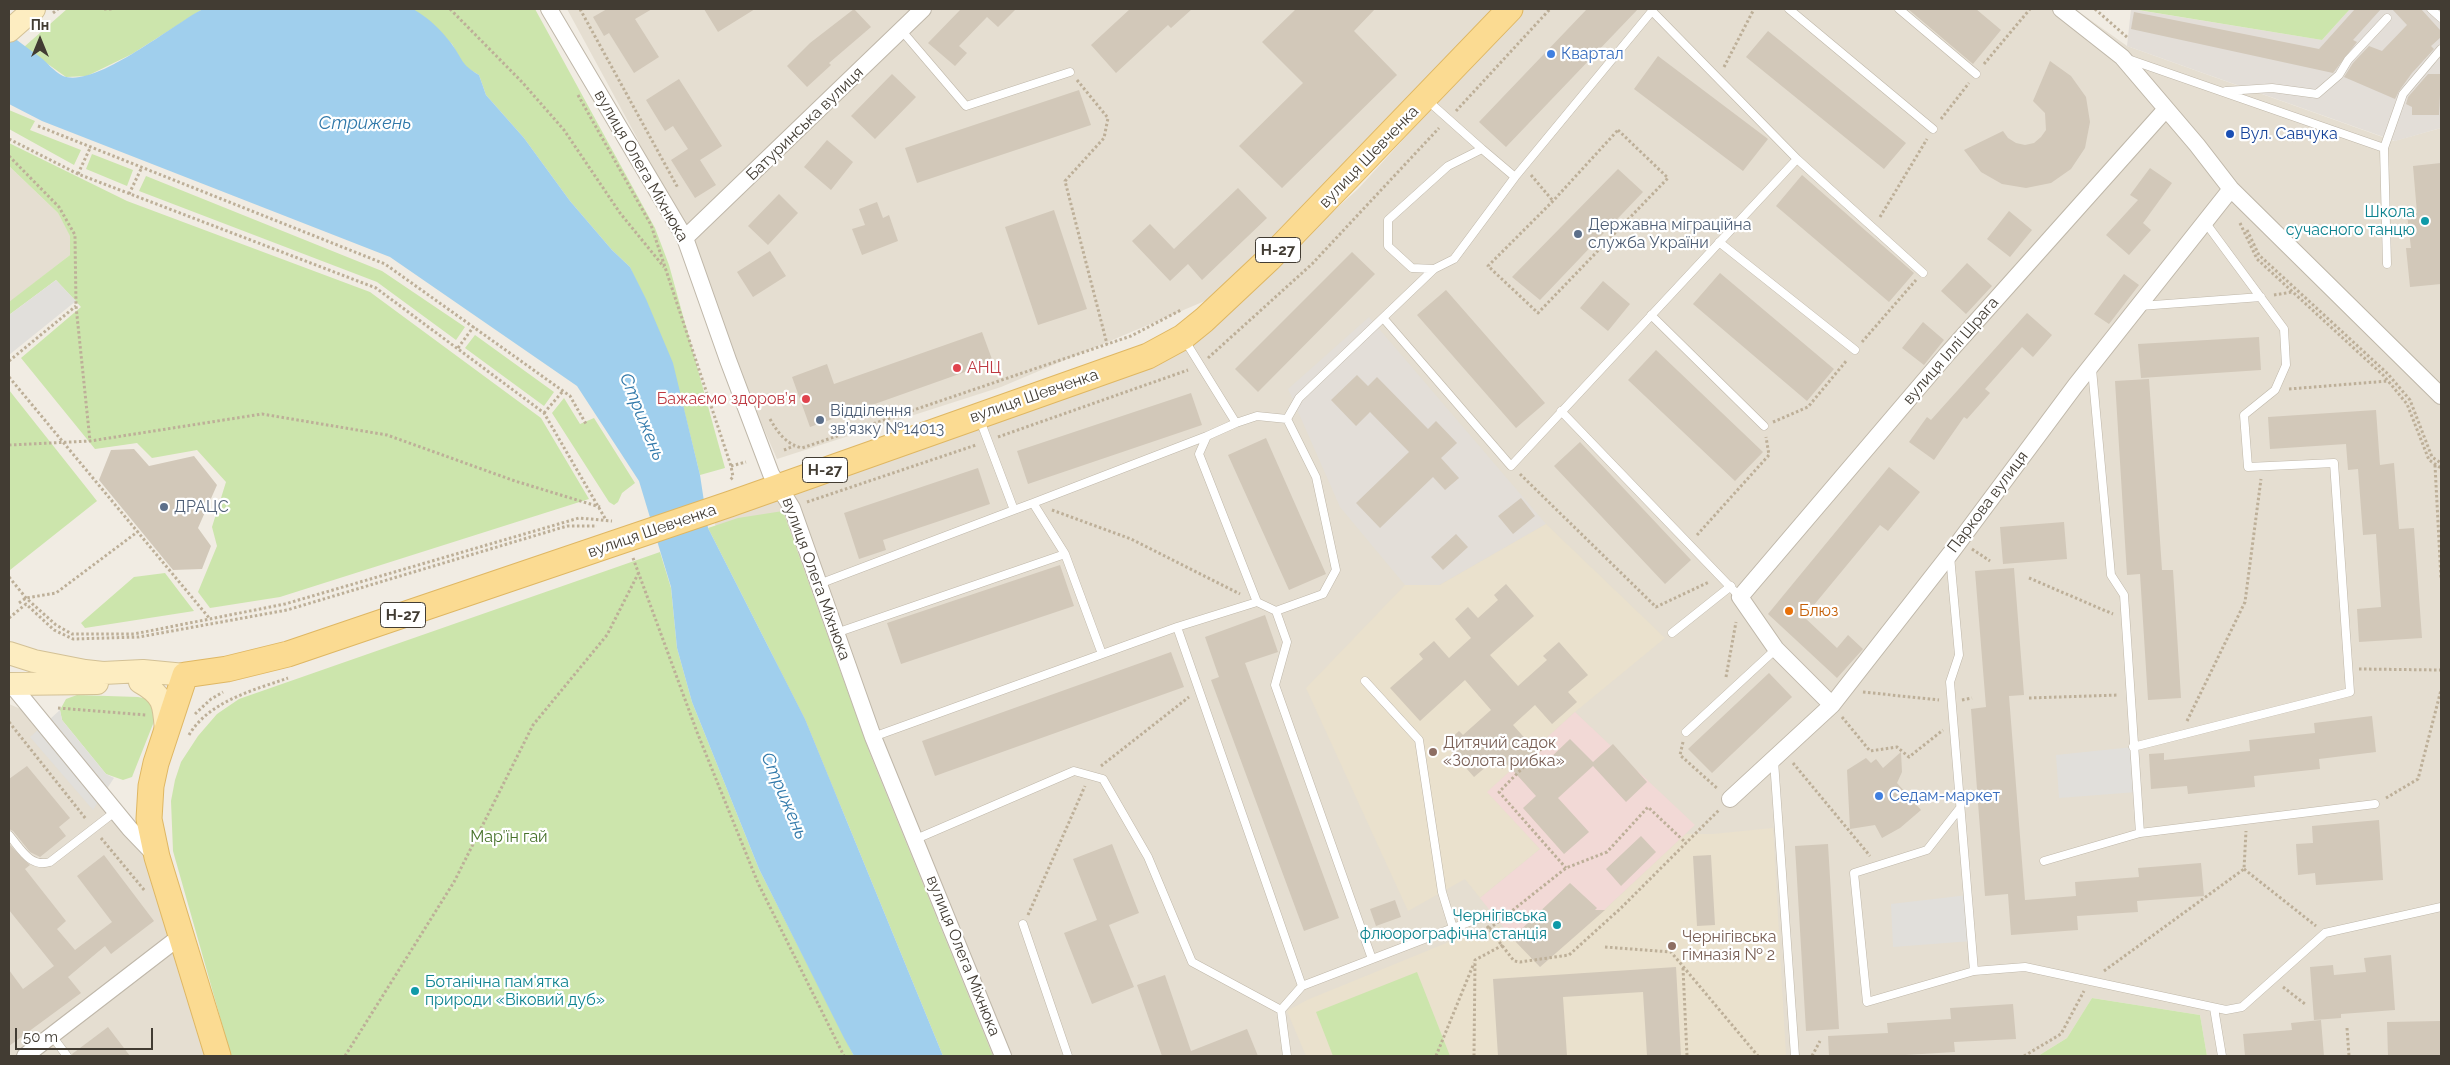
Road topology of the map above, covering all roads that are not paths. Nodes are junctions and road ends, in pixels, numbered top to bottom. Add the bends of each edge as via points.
1 (549, 9) edge
2 (923, 9) edge
3 (1510, 9) edge
4 (1789, 9) edge
5 (1899, 9) edge
6 (2061, 9) edge
7 (2432, 9) edge
8 (1652, 10) edge
9 (32, 11) edge
10 (2387, 18) dead end
11 (2441, 18) edge
12 (9, 31) edge
13 (902, 31) junction
14 (2441, 49) edge
15 (2122, 57) junction
16 (1070, 72) road end
17 (1976, 74) dead end
18 (2221, 91) junction
19 (1425, 98) junction
20 (2166, 109) junction
21 (1933, 129) road end
22 (2384, 148) junction
23 (1482, 149) junction
24 (1797, 159) junction
25 (1515, 177) junction
26 (2229, 192) junction
27 (2205, 222) junction
28 (685, 238) junction
29 (1719, 242) junction
30 (2388, 264) dead end
31 (1434, 269) junction
32 (1923, 273) dead end
33 (2261, 297) junction
34 (2138, 306) junction
35 (1651, 315) junction
36 (1384, 319) junction
37 (1183, 337) junction
38 (1855, 350) dead end
39 (2092, 364) junction
40 (2441, 396) edge
41 (1561, 411) junction
42 (978, 416) junction
43 (1287, 419) junction
44 (1236, 423) junction
45 (1764, 426) road end
46 (1207, 436) junction
47 (780, 486) junction
48 (1033, 503) junction
49 (1014, 510) junction
50 (1065, 554) junction
51 (1950, 554) junction
52 (819, 584) junction
53 (1735, 591) junction
54 (1257, 602) junction
55 (1276, 611) junction
56 (1177, 626) junction
57 (836, 633) junction
58 (1672, 633) dead end
59 (1776, 649) junction
60 (9, 653) edge
61 (1102, 654) junction
62 (185, 675) junction
63 (1365, 681) dead end
64 (140, 682) junction
65 (10, 684) edge
66 (1832, 705) junction
67 (168, 729) junction
68 (1686, 732) road end
69 (874, 738) junction
70 (2133, 747) junction
71 (1779, 756) junction
72 (1730, 799) road end
73 (2375, 804) road end
74 (1960, 808) junction
75 (116, 811) junction
76 (2140, 832) junction
77 (9, 835) edge
78 (916, 839) junction
79 (157, 857) junction
80 (2044, 861) dead end
81 (2441, 907) edge
82 (1480, 918) dead end
83 (1023, 924) road end
84 (1453, 928) junction
85 (182, 935) junction
86 (1372, 959) junction
87 (1974, 971) junction
88 (1302, 986) junction
89 (2214, 1008) junction
90 (1281, 1010) junction
91 (52, 1036) junction
92 (25, 1056) edge
93 (67, 1056) edge
94 (218, 1056) edge
95 (1003, 1056) edge
96 (1068, 1056) edge
97 (1287, 1056) edge
98 (1795, 1056) edge
99 (2222, 1056) edge

1 - 28 street, вулиця Олега Міхнюка
2 - 13 street, Батуринська вулиця
3 - 19 main road, вулиця Шевченка / Н-27
4 - 21 lane
5 - 17 lane
6 - 15 street
7 - 11 lane
8 - 24 lane
8 - 25 lane
9 - 12 main road
10 - 18 lane via 2348,60 2339,76 2317,94 2272,88
13 - 16 lane via 966,106
13 - 28 street, Батуринська вулиця
14 - 22 lane via 2403,94
15 - 18 lane
15 - 20 street
18 - 22 lane
19 - 23 lane
19 - 37 main road, вулиця Шевченка / Н-27 via 1269,259
20 - 26 street
20 - 53 street, вулиця Іллі Шрага
22 - 30 lane
23 - 25 lane
23 - 31 lane via 1448,166 1388,220 1388,246 1412,268
24 - 29 lane
24 - 32 lane
25 - 31 lane via 1454,259
26 - 27 street, Паркова вулиця
26 - 40 street
27 - 33 lane
27 - 34 street, Паркова вулиця
28 - 47 street, вулиця Олега Міхнюка via 771,474
29 - 35 lane
29 - 38 lane
31 - 36 lane
33 - 34 lane
33 - 70 lane via 2284,329 2286,365 2275,390 2244,415 2248,466 2334,463 2350,692
34 - 39 street, Паркова вулиця
35 - 41 lane
35 - 45 lane
36 - 41 lane via 1511,466
36 - 43 lane via 1298,398
37 - 42 main road, вулиця Шевченка / Н-27 via 1148,356
37 - 44 lane
39 - 51 street, Паркова вулиця
39 - 70 lane via 2111,575 2124,595
41 - 53 lane
42 - 47 main road, вулиця Шевченка / Н-27
42 - 49 lane
43 - 44 lane via 1257,416
43 - 55 lane via 1316,477 1336,570 1323,594
44 - 46 lane
46 - 48 lane
46 - 54 lane via 1199,454
47 - 52 street, вулиця Олега Міхнюка via 792,508
47 - 62 main road, вулиця Шевченка / Н-27 via 729,493 631,547 288,654 227,669
48 - 49 lane
48 - 50 lane
49 - 52 lane
50 - 57 lane
50 - 61 lane
51 - 66 street, Паркова вулиця
51 - 74 lane via 1959,655 1950,682
52 - 57 street, вулиця Олега Міхнюка
53 - 58 lane
53 - 59 street
54 - 55 lane
54 - 56 lane
55 - 86 lane via 1287,642 1275,685
56 - 61 lane
56 - 88 lane
57 - 69 street, вулиця Олега Міхнюка
59 - 66 street
59 - 68 lane
60 - 62 main road, Н-27 via 85,671
61 - 69 lane
62 - 64 main road, Н-27
62 - 67 main road
63 - 84 lane via 1419,740 1442,892
64 - 65 main road, Н-27
64 - 67 main road via 155,691 164,707
65 - 75 street
66 - 71 street, Паркова вулиця
67 - 79 main road via 151,786 149,819
69 - 78 street, вулиця Олега Міхнюка
70 - 76 lane
71 - 72 street, Паркова вулиця
71 - 98 lane
73 - 76 lane
74 - 87 lane
74 - 87 lane via 1927,850 1854,873 1867,1002
75 - 77 lane via 50,862 40,865 31,861
75 - 79 street
76 - 80 lane
78 - 90 lane via 1074,771 1102,779 1148,857 1192,962
78 - 95 street, вулиця Олега Міхнюка
79 - 85 main road
81 - 89 lane via 2326,933 2242,1007
82 - 84 lane
83 - 96 lane
84 - 86 lane
85 - 91 street
85 - 94 main road
86 - 88 lane
87 - 89 lane via 2025,967
88 - 90 lane
89 - 99 lane
90 - 97 lane
91 - 92 street
91 - 93 lane

